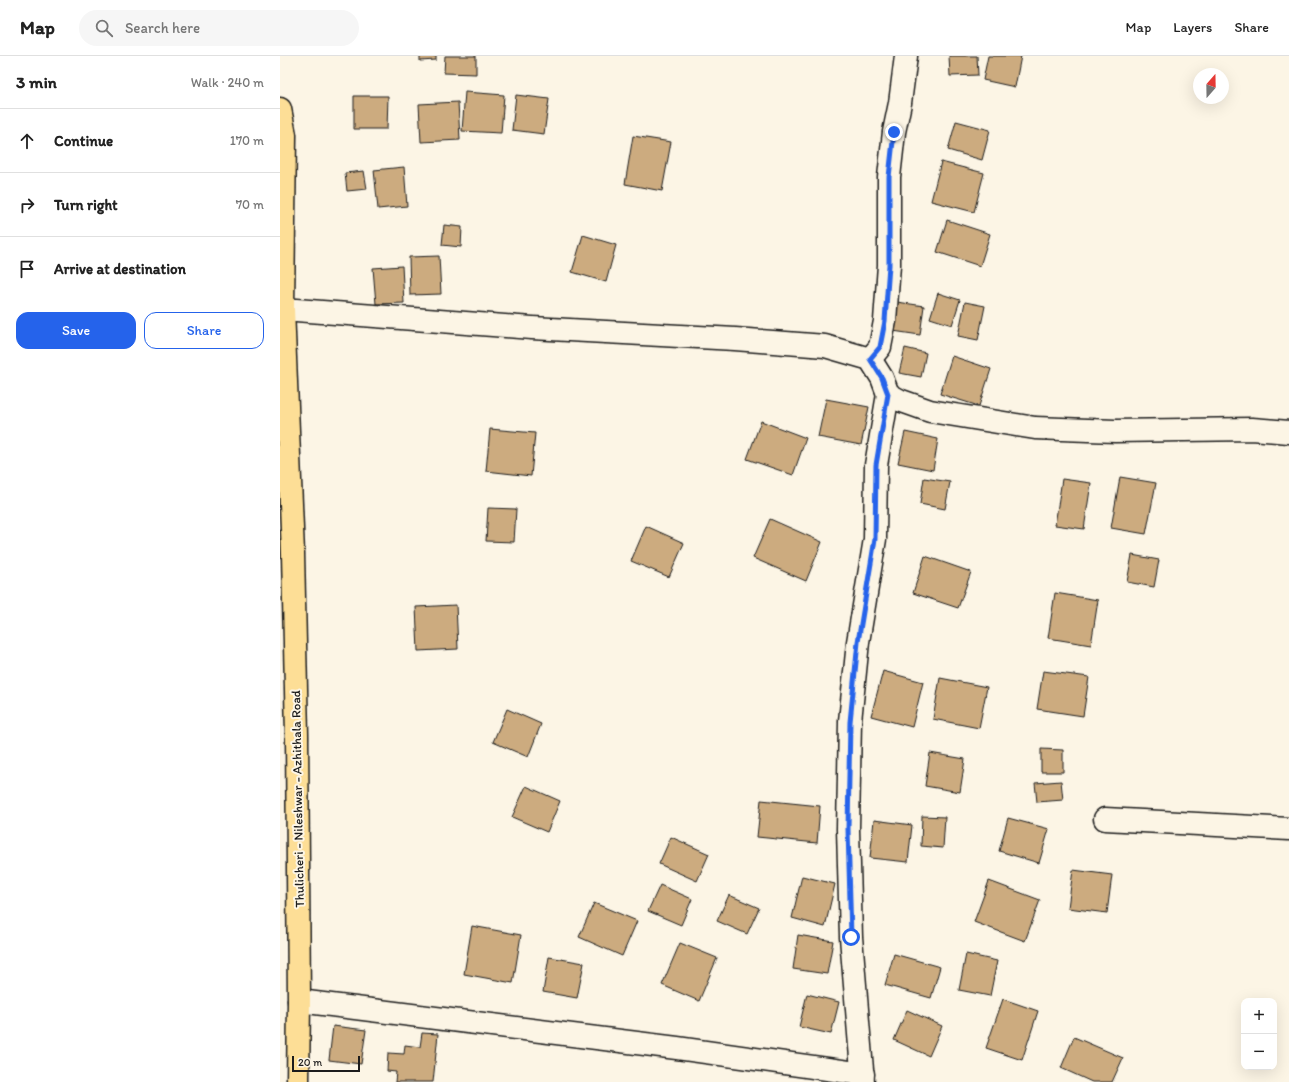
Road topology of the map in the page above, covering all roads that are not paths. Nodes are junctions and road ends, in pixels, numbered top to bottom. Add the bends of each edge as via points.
1 (906, 56) edge
2 (280, 109) edge
3 (283, 309) junction
4 (870, 359) junction
5 (888, 394) junction
6 (1289, 432) edge
7 (1105, 819) dead end
8 (1289, 829) edge
9 (299, 1001) junction
10 (863, 1078) edge
11 (298, 1082) edge

1 - 4 street via 889,177 889,265 885,321 880,347
2 - 3 main road, Thulicheri - Nileshwar - Azhithala Road via 285,135
3 - 4 street via 824,346
3 - 9 main road, Thulicheri - Nileshwar - Azhithala Road via 294,568
4 - 5 street
5 - 6 street via 930,411 1035,428 1114,431 1252,429
5 - 10 street via 876,465 875,539 858,642 850,722 848,829 851,937
7 - 8 street
9 - 10 street via 677,1048
9 - 11 main road, Thulicheri - Nileshwar - Azhithala Road

